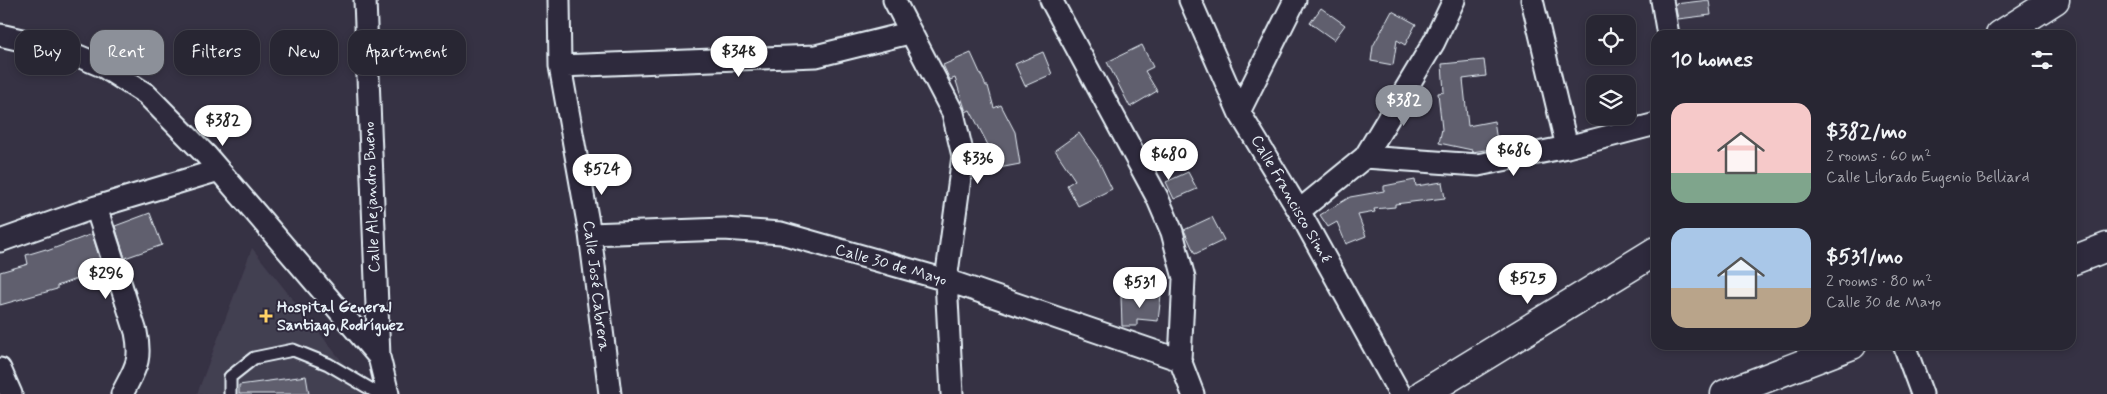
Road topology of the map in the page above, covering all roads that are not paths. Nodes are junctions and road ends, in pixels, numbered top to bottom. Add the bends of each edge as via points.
1 (365, 0) edge
2 (559, 0) edge
3 (894, 0) edge
4 (1051, 0) edge
5 (1190, 0) edge
6 (1295, 0) edge
7 (1454, 0) edge
8 (1532, 0) edge
9 (1662, 0) edge
10 (2055, 0) edge
11 (1667, 30) edge
12 (2008, 30) edge
13 (909, 33) junction
14 (0, 35) edge
15 (560, 66) junction
16 (1239, 112) junction
17 (1651, 125) edge
18 (1567, 147) junction
19 (1365, 157) junction
20 (219, 170) junction
21 (96, 208) junction
22 (1299, 211) junction
23 (590, 234) junction
24 (0, 240) edge
25 (2107, 247) edge
26 (1651, 254) edge
27 (2076, 259) edge
28 (946, 280) junction
29 (1839, 350) edge
30 (1906, 350) edge
31 (380, 357) junction
32 (1180, 360) junction
33 (0, 369) edge
34 (11, 394) edge
35 (122, 394) edge
36 (230, 394) edge
37 (379, 394) edge
38 (388, 394) edge
39 (610, 394) edge
40 (952, 394) edge
41 (1193, 394) edge
42 (1400, 394) edge
43 (1423, 394) edge
44 (1725, 394) edge
45 (1922, 394) edge

1 - 31 street, Calle Alejandro Bueno
2 - 15 street, Calle José Cabrera
3 - 13 street
4 - 32 street via 1157,197 1172,232 1184,278
5 - 16 street, Calle Francisco Simé
6 - 16 street
7 - 19 street via 1434,42
8 - 18 street
9 - 11 street
10 - 12 main road
13 - 15 street via 816,56
13 - 28 street via 953,113 963,156
14 - 20 street via 64,50 109,71 146,94
15 - 23 street, Calle José Cabrera
16 - 22 street, Calle Francisco Simé
17 - 18 street
18 - 19 street via 1478,165
19 - 22 street
20 - 21 street
20 - 31 street
21 - 24 street
21 - 35 street via 139,349 139,362
22 - 42 street, Calle Francisco Simé
23 - 28 street, Calle 30 de Mayo via 724,229 781,234
23 - 39 street, Calle José Cabrera
25 - 27 main road
26 - 43 main road
28 - 32 street, Calle 30 de Mayo
28 - 40 street
29 - 44 main road
30 - 45 street
31 - 38 street, Calle Alejandro Bueno
32 - 41 street
33 - 34 street
36 - 37 lane via 230,377 254,358 293,350 328,364

